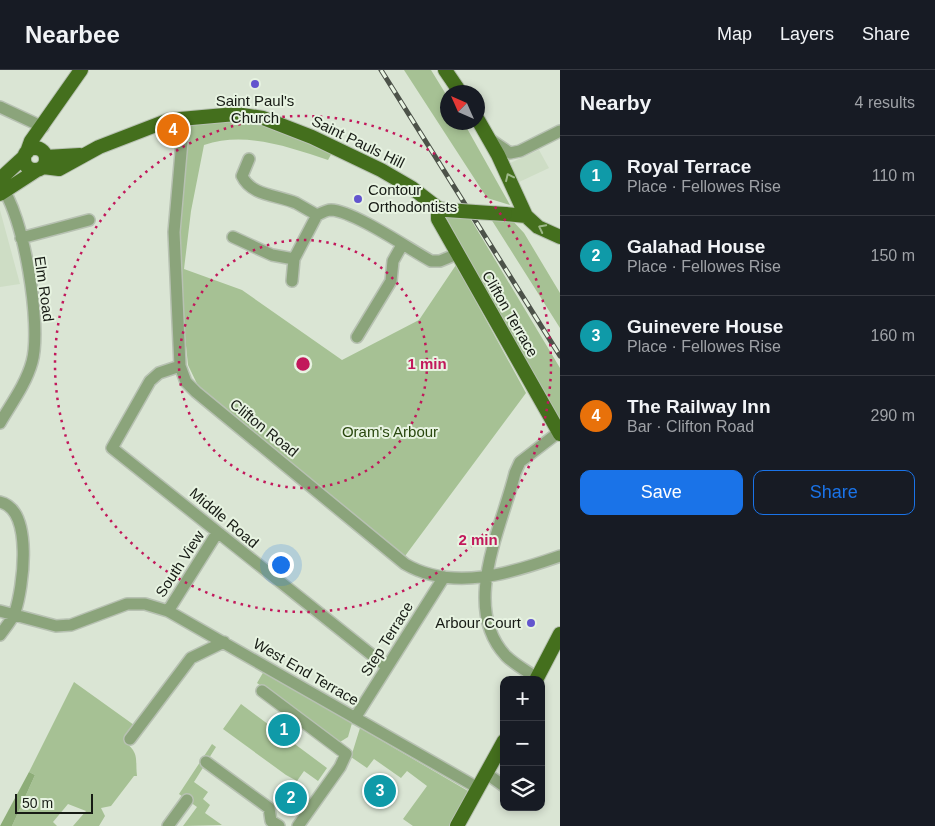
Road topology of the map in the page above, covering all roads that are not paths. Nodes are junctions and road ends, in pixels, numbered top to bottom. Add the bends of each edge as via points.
1 (81, 70) edge
2 (445, 70) edge
3 (455, 85) edge
4 (0, 107) edge
5 (184, 118) junction
6 (43, 128) junction
7 (484, 130) edge
8 (560, 131) edge
9 (490, 140) junction
10 (26, 154) junction
11 (248, 159) dead end
12 (42, 161) junction
13 (1, 188) edge
14 (442, 209) junction
15 (317, 215) junction
16 (526, 216) junction
17 (89, 220) dead end
18 (233, 237) dead end
19 (560, 237) edge
20 (22, 238) junction
21 (402, 245) junction
22 (457, 254) junction
23 (294, 259) junction
24 (292, 281) dead end
25 (357, 337) dead end
26 (180, 366) junction
27 (0, 423) edge
28 (559, 433) edge
29 (0, 502) edge
30 (217, 533) junction
31 (560, 556) edge
32 (485, 576) junction
33 (444, 577) junction
34 (0, 611) edge
35 (168, 611) junction
36 (14, 614) junction
37 (560, 634) edge
38 (0, 635) edge
39 (224, 642) junction
40 (387, 666) junction
41 (533, 676) edge
42 (539, 676) edge
43 (262, 691) dead end
44 (355, 718) junction
45 (130, 739) dead end
46 (500, 748) edge
47 (206, 762) dead end
48 (486, 774) junction
49 (500, 783) edge
50 (478, 788) junction
51 (186, 800) dead end
52 (272, 824) edge
53 (168, 826) edge
54 (298, 826) edge
55 (456, 826) edge

1 - 6 main road
2 - 3 main road
4 - 6 street
5 - 12 main road, Saint Pauls Hill via 154,125 59,169
5 - 14 main road, Saint Pauls Hill via 236,114 263,118 381,170
5 - 26 street, Clifton Road via 174,232
6 - 10 main road via 31,141
6 - 12 main road via 40,138
7 - 9 main road
8 - 9 street via 510,153
16 -> 9 main road
10 - 12 main road, Saint Pauls Hill via 32,148
10 - 12 main road via 27,167
10 - 13 main road
11 - 15 street via 242,176 246,184 296,203
12 - 13 main road
13 - 20 street, Elm Road
14 - 16 main road, bridge
14 - 22 main road, Clifton Terrace via 438,219
15 - 21 street via 330,210 341,212
15 - 23 street
19 -> 16 main road via 538,227
17 - 20 street
18 - 23 street via 272,255
20 - 27 street, Elm Road via 33,300 35,346 32,364
21 - 22 street via 440,262
21 - 25 street via 393,261 391,280
22 - 28 main road, Clifton Terrace
23 - 24 street
26 - 30 street, Middle Road via 159,373 150,380 112,448
26 - 33 street, Clifton Road via 186,382 196,392 405,564
28 - 32 street via 520,462
29 - 36 street via 8,504 17,516 24,548
30 - 35 street, South View
30 - 40 street, Middle Road
31 - 32 street, Clifton Road
32 - 33 street, Clifton Road
32 - 41 street via 487,615 499,645 513,662
33 - 40 street, Step Terrace
34 - 36 street, West End Terrace
35 - 36 street, West End Terrace via 145,604 127,604 71,625 51,625
35 - 39 street, West End Terrace
36 - 38 street
37 - 42 main road
39 - 44 street, West End Terrace
39 - 45 street via 191,658
40 - 44 street, Step Terrace
43 - 54 street via 346,754 340,768
44 - 50 street, West End Terrace
46 - 48 main road
47 - 52 street via 269,808
48 - 49 street
48 - 50 main road
50 - 55 main road
51 - 53 street

